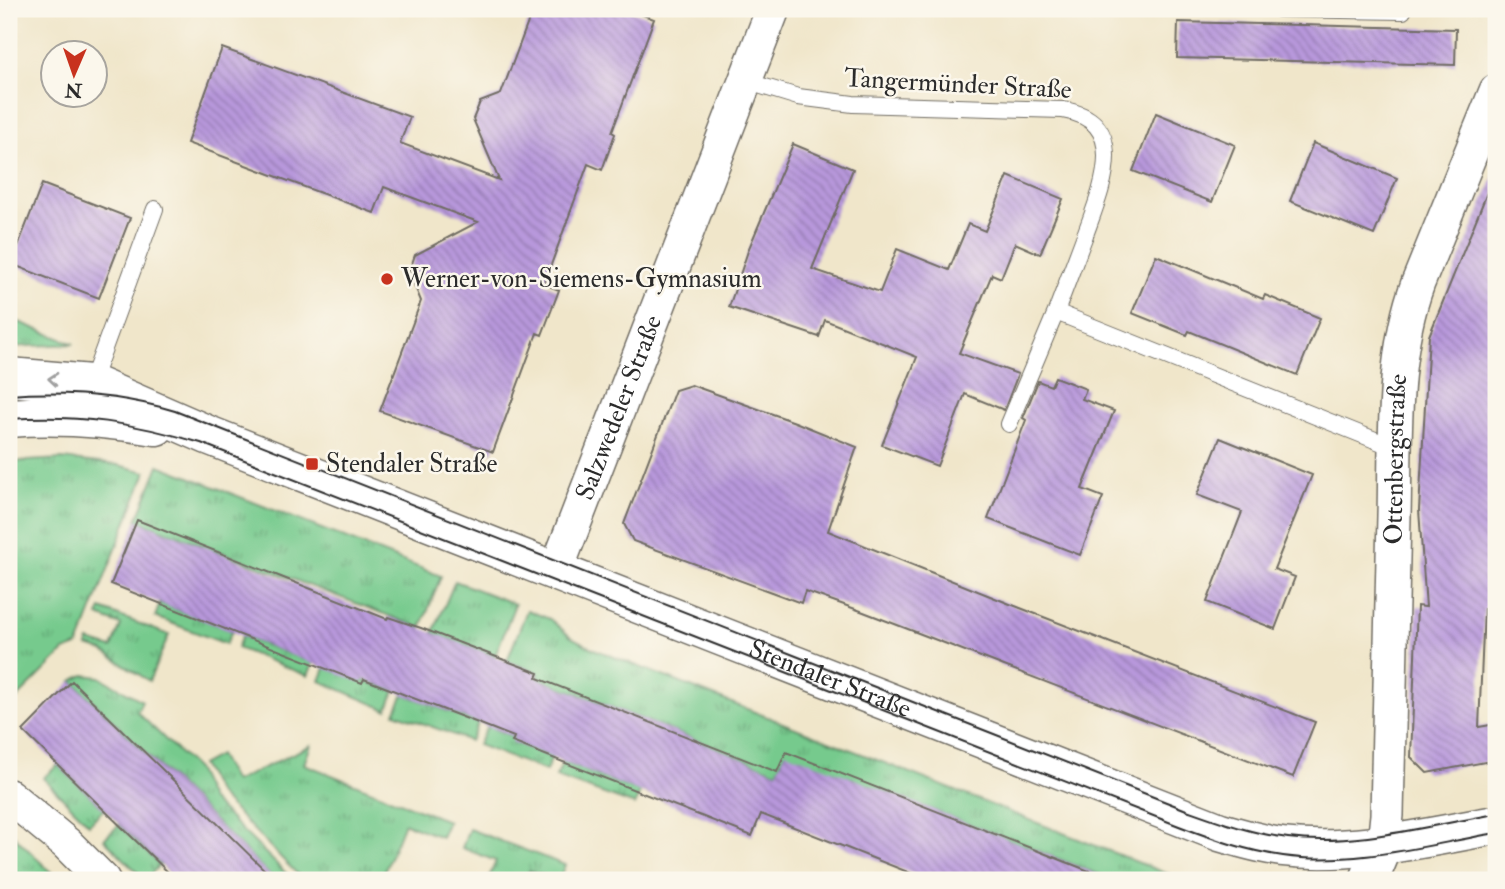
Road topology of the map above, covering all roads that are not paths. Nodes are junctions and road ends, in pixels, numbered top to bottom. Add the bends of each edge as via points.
1 (774, 9) edge
2 (1279, 9) edge
3 (1287, 9) edge
4 (1403, 9) edge
5 (745, 81) junction
6 (1496, 92) edge
7 (155, 209) dead end
8 (1056, 312) junction
9 (9, 377) edge
10 (91, 384) junction
11 (9, 418) edge
12 (1009, 425) dead end
13 (208, 436) junction
14 (1395, 447) junction
15 (556, 571) junction
16 (9, 796) edge
17 (1496, 825) edge
18 (1384, 845) junction
19 (103, 880) edge
20 (1369, 880) edge

1 - 5 street, Salzwedeler Straße
2 - 3 lane
3 - 4 lane
5 - 8 lane, Tangermünder Straße via 826,102 1063,110 1089,120 1105,144 1105,174
5 - 15 street, Salzwedeler Straße
6 - 14 street, Ottenbergstraße via 1409,309 1400,361
7 - 10 lane
8 - 12 lane, Tangermünder Straße
8 - 14 lane
10 -> 9 street, Stendaler Straße
10 - 13 street, Stendaler Straße
11 - 13 street, Stendaler Straße via 47,415 123,420
13 - 15 street, Stendaler Straße
14 - 18 street, Ottenbergstraße
15 - 18 street, Stendaler Straße via 1220,832 1283,847
16 - 19 street
17 - 18 street, Stendaler Straße
18 - 20 street

